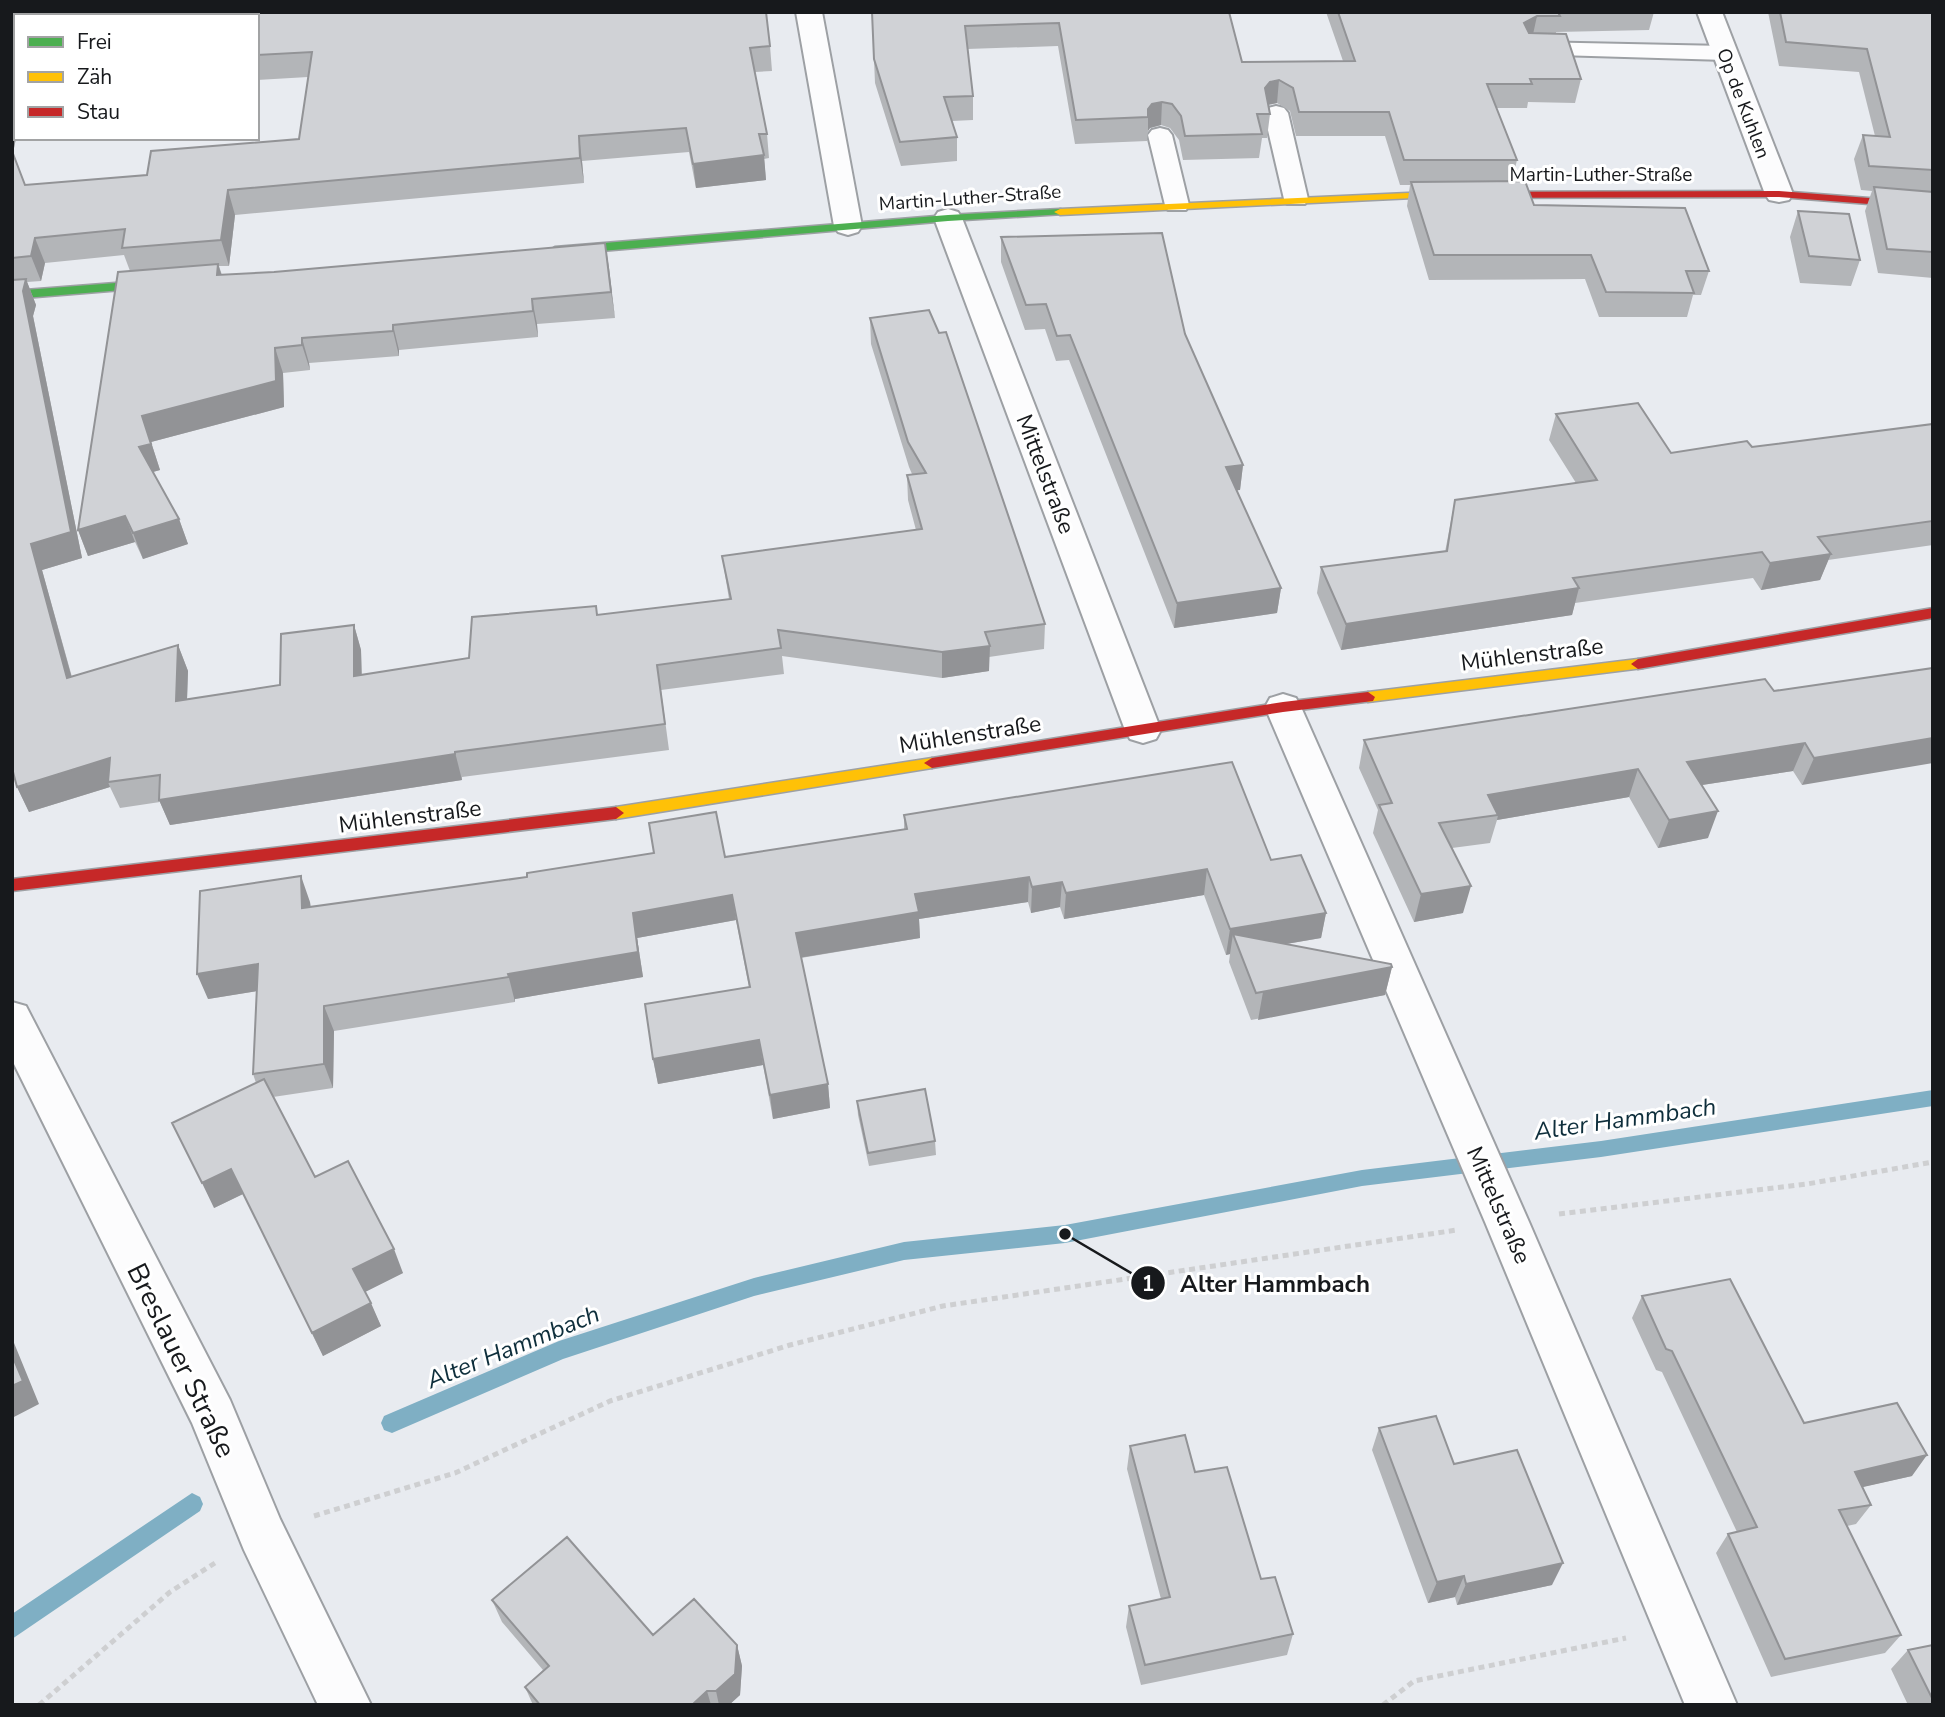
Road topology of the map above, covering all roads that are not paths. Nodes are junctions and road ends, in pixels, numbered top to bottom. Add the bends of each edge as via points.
1 (809, 12) edge
2 (1709, 12) edge
3 (1532, 49) edge
4 (1725, 53) junction
5 (1276, 113) dead end
6 (1160, 135) dead end
7 (1779, 194) junction
8 (1296, 199) junction
9 (1177, 205) junction
10 (1933, 206) edge
11 (948, 218) junction
12 (848, 226) junction
13 (541, 252) edge
14 (179, 282) edge
15 (12, 295) edge
16 (1933, 613) edge
17 (1283, 707) junction
18 (1143, 730) junction
19 (12, 885) edge
20 (12, 1018) edge
21 (345, 1705) edge
22 (1711, 1705) edge

1 - 12 street
2 - 4 street, Op de Kuhlen
3 - 4 lane
4 - 7 street, Op de Kuhlen
5 - 8 lane
6 - 9 lane
7 - 8 street, Martin-Luther-Straße
7 - 10 street, Martin-Luther-Straße
8 - 9 street, Martin-Luther-Straße
9 - 11 street, Martin-Luther-Straße
11 - 12 street, Martin-Luther-Straße
11 - 18 street, Mittelstraße
12 - 13 street, Martin-Luther-Straße
14 - 15 street
16 - 17 street, Mühlenstraße via 1600,670
17 - 18 street, Mühlenstraße
17 - 22 street, Mittelstraße
18 - 19 street, Mühlenstraße via 573,820
20 - 21 street, Breslauer Straße via 213,1415 261,1533

